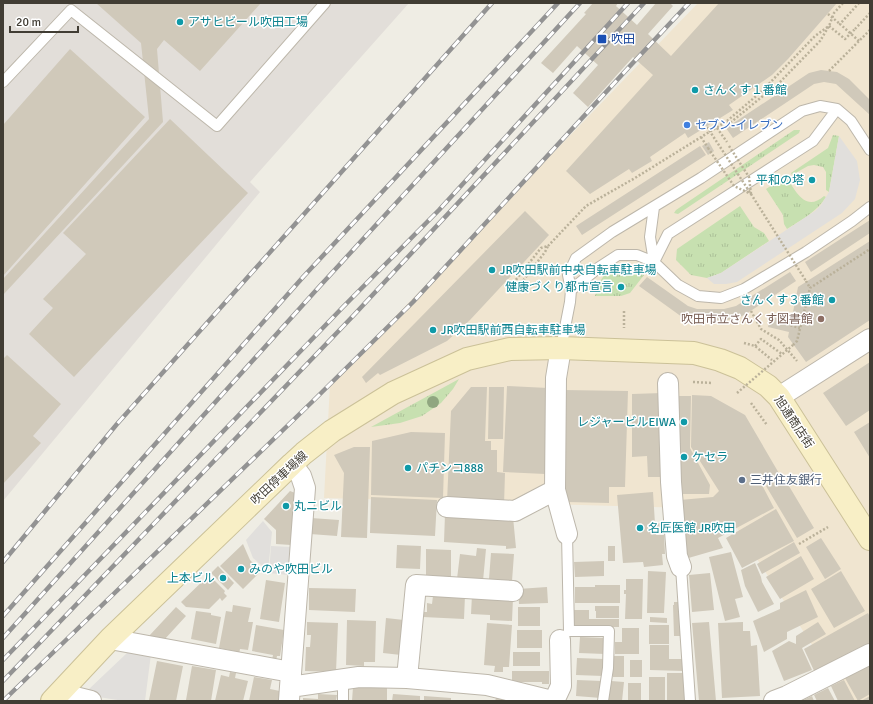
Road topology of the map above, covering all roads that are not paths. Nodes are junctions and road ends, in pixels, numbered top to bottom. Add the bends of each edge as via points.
1 (325, 3) edge
2 (3, 82) edge
3 (837, 109) junction
4 (870, 150) edge
5 (654, 207) junction
6 (870, 207) edge
7 (654, 262) junction
8 (572, 290) junction
9 (870, 339) edge
10 (561, 348) junction
11 (668, 383) dead end
12 (779, 397) junction
13 (292, 464) junction
14 (555, 490) junction
15 (447, 507) dead end
16 (567, 534) joint
17 (870, 539) edge
18 (681, 567) joint
19 (513, 591) dead end
20 (110, 639) junction
21 (560, 640) dead end
22 (870, 654) edge
23 (407, 678) junction
24 (343, 680) junction
25 (290, 687) edge
26 (55, 697) edge
27 (91, 701) edge
28 (343, 701) edge
29 (553, 701) edge
30 (603, 701) edge
31 (690, 701) edge
32 (774, 701) edge

1 - 2 lane via 217,126 71,10
3 - 4 lane via 850,120
3 - 5 lane via 820,106 802,111
3 - 7 lane via 813,141 668,234
5 - 7 lane via 650,237
5 - 8 lane via 612,232 576,258 568,275
6 - 7 lane via 744,289 721,298 698,296 678,285
7 - 8 lane via 637,255 618,255
8 - 10 lane
9 - 12 street
10 - 12 street, 旭通商店街 via 694,354 740,368 768,386
10 - 13 street, 吹田停車場線 via 510,349 467,359 393,393 332,431
10 - 14 street via 556,378
11 - 18 street via 671,482 677,556
12 - 17 street, 旭通商店街
13 - 20 street, 吹田停車場線
13 - 25 street via 301,476 305,488
14 - 15 street via 515,510
14 - 16 street
16 - 30 lane via 569,632 609,632 608,668
18 - 31 lane
19 - 23 street via 416,585
20 - 25 street
20 - 26 street, 吹田停車場線
21 - 29 street via 561,686
22 - 32 street
23 - 24 street via 359,677
23 - 29 street via 487,685
24 - 25 street
24 - 28 lane
26 - 27 street

